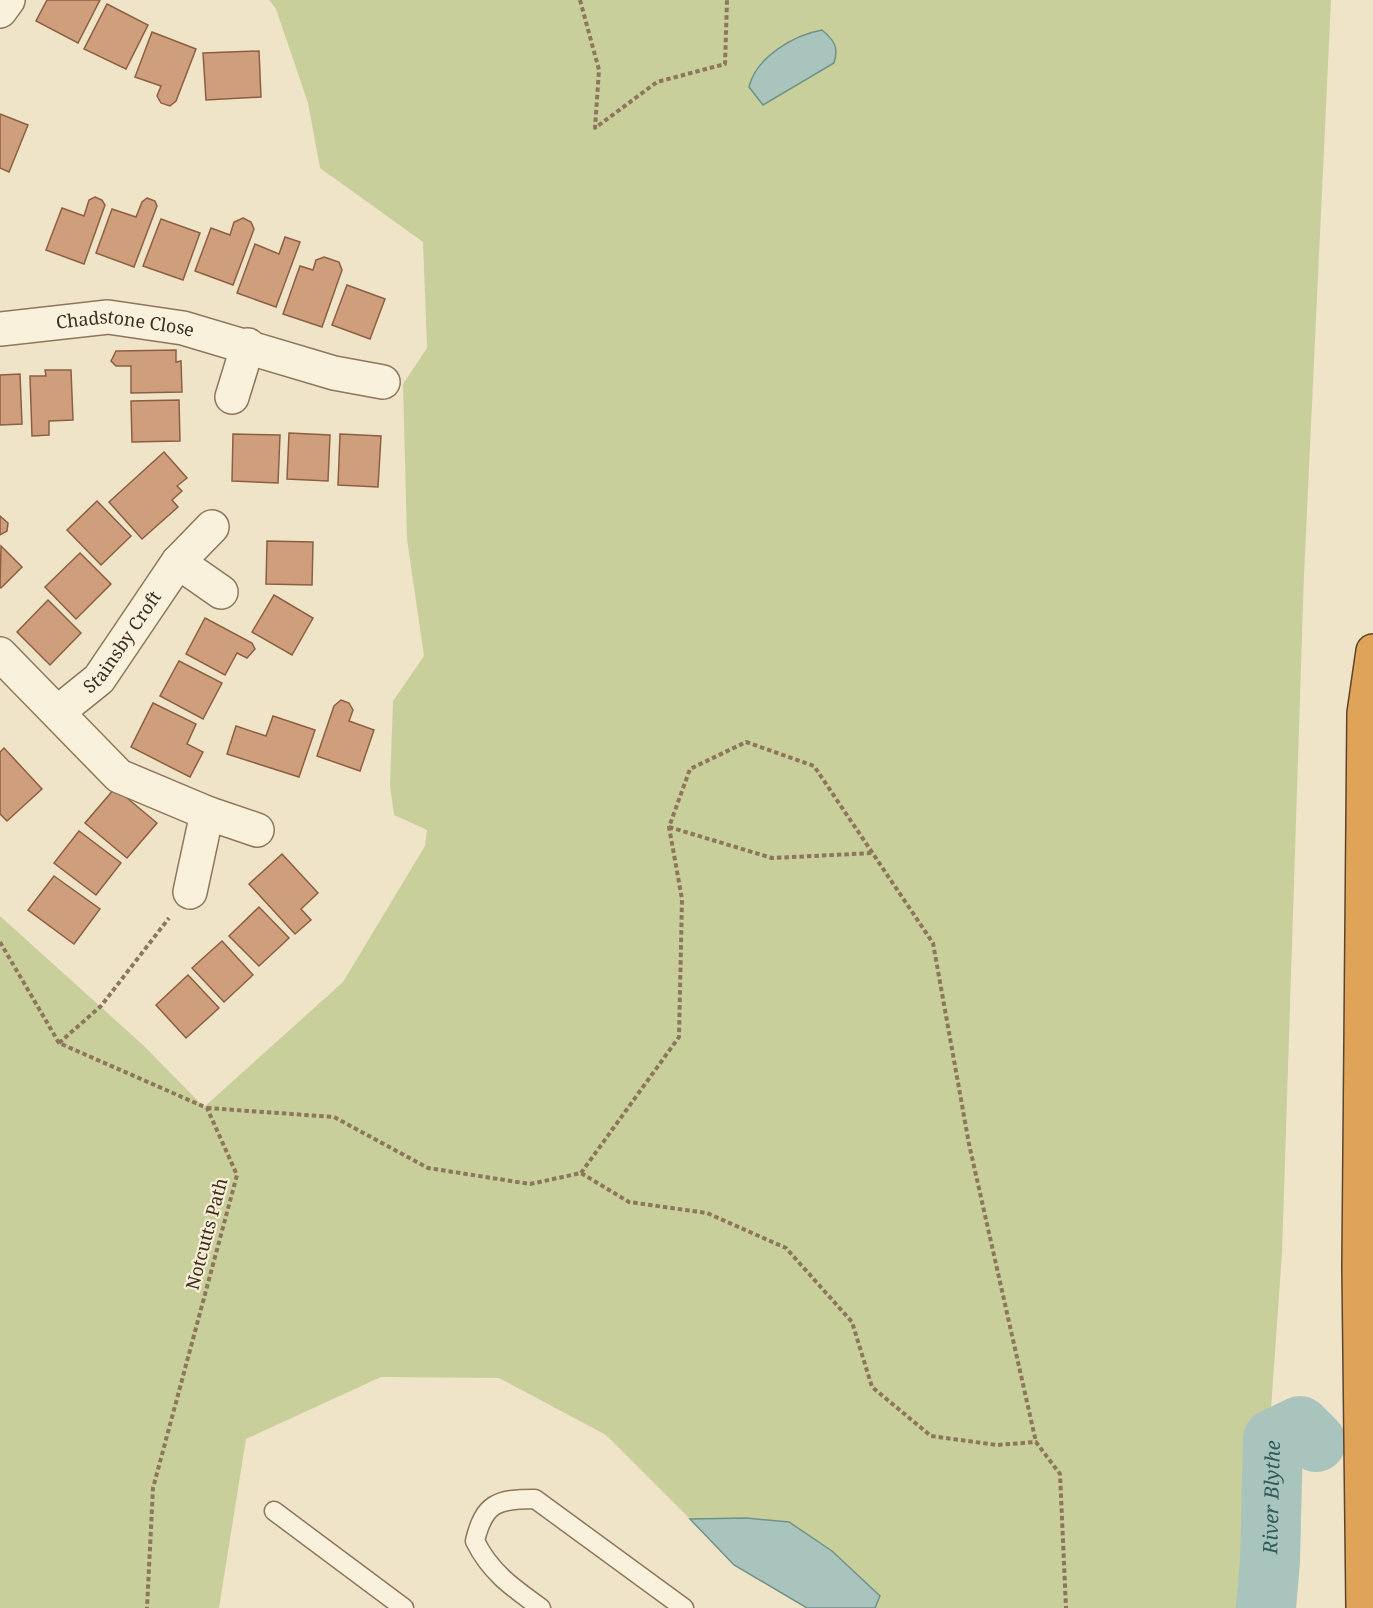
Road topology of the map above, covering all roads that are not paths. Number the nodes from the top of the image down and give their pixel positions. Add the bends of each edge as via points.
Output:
1 (8, 0) edge
2 (0, 11) edge
3 (0, 329) edge
4 (248, 345) junction
5 (383, 382) dead end
6 (232, 397) dead end
7 (212, 527) dead end
8 (178, 562) junction
9 (221, 592) dead end
10 (1373, 651) edge
11 (0, 654) edge
12 (58, 712) junction
13 (207, 813) junction
14 (257, 830) dead end
15 (190, 892) road end
16 (274, 1511) dead end
17 (404, 1608) edge
18 (541, 1608) edge
19 (684, 1608) edge
20 (1363, 1608) edge

1 - 2 street
3 - 4 street, Chadstone Close via 108,317 183,328
4 - 5 street, Chadstone Close via 334,373
4 - 6 street
7 - 8 street, Stainsby Croft
8 - 9 street
8 - 12 street, Stainsby Croft via 99,679
10 - 20 highway via 1364,712 1359,1266
11 - 12 street
12 - 13 street via 119,776
13 - 14 street
13 - 15 street
16 - 17 lane
18 - 19 lane via 499,1578 475,1541 480,1519 489,1508 509,1499 535,1499

